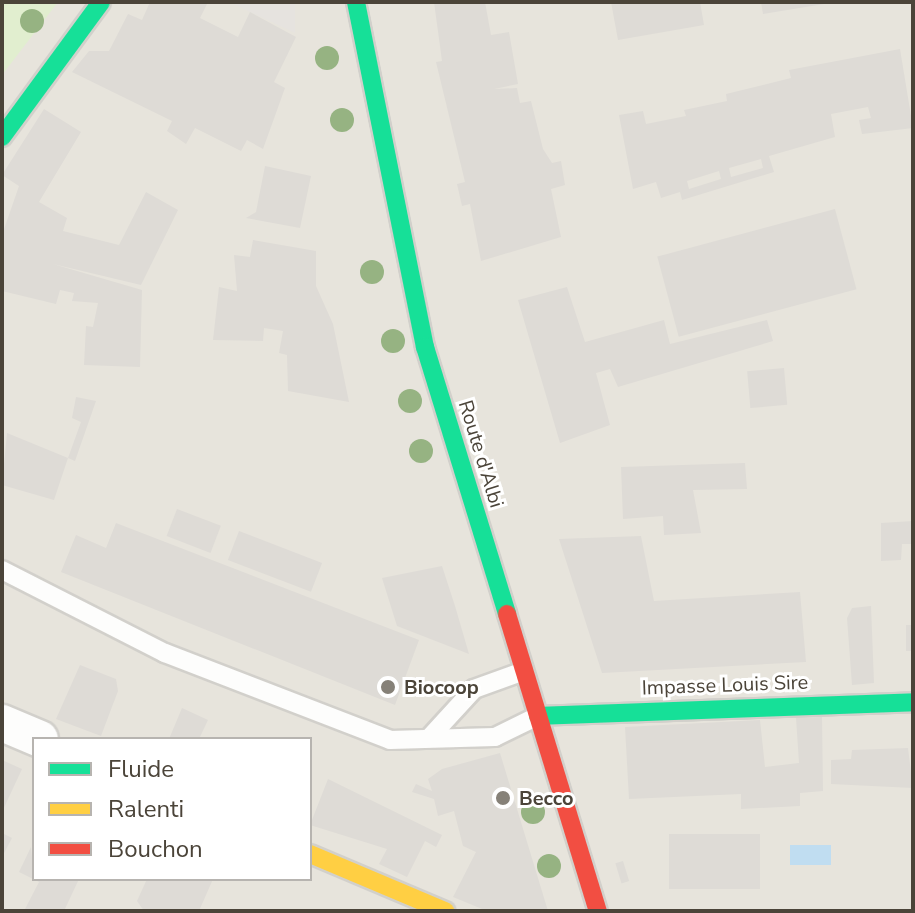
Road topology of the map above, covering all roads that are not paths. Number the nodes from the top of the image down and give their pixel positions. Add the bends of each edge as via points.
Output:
1 (101, 2) edge
2 (356, 2) edge
3 (2, 137) edge
4 (2, 570) edge
5 (524, 671) junction
6 (913, 702) edge
7 (538, 716) junction
8 (2, 723) edge
9 (35, 737) edge
10 (430, 737) junction
11 (312, 855) edge
12 (445, 911) edge
13 (598, 911) edge

1 - 3 main road
2 - 5 main road, Route d'Albi via 425,347
4 - 10 lane via 165,653 390,740
5 - 7 main road, Route d'Albi
5 - 10 lane via 474,689
6 - 7 main road, Impasse Louis Sire
7 - 10 lane via 495,737
7 - 13 main road, Route d'Albi
8 - 9 street
11 - 12 main road

